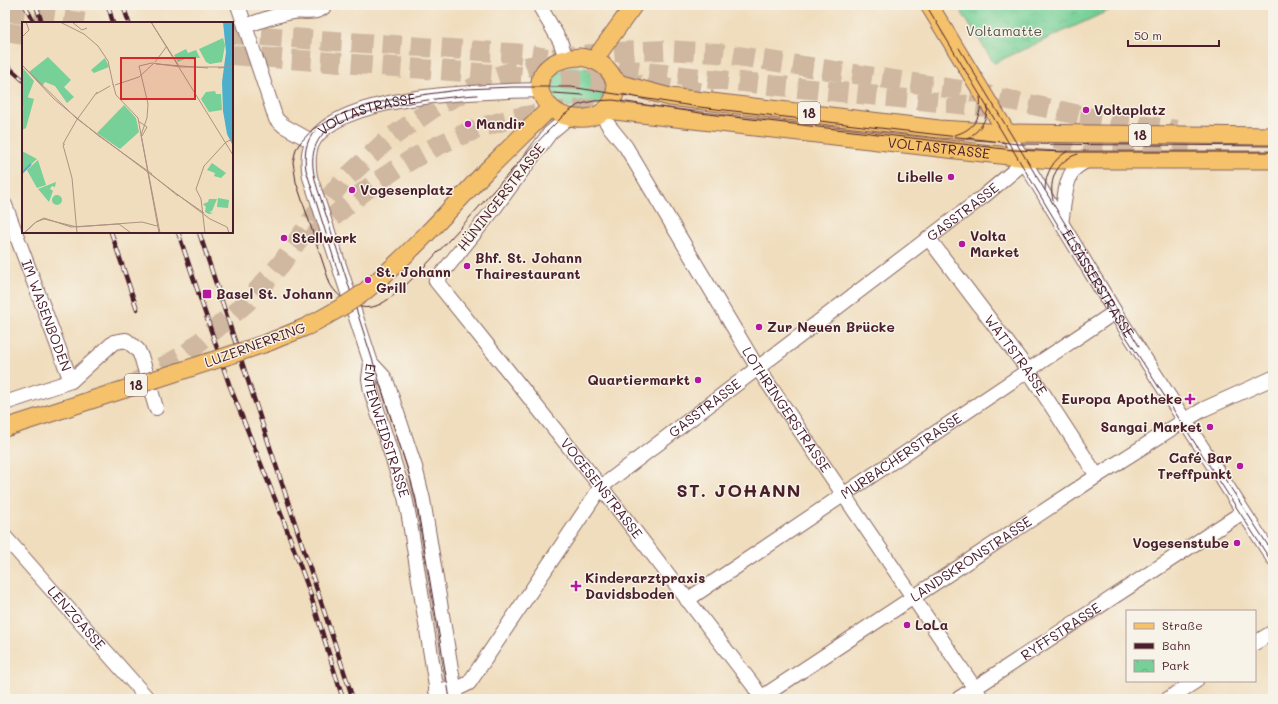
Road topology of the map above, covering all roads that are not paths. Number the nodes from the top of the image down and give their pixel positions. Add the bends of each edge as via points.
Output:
1 (238, 5) edge
2 (326, 5) edge
3 (539, 5) edge
4 (634, 5) edge
5 (929, 5) edge
6 (245, 26) junction
7 (566, 58) junction
8 (594, 60) junction
9 (613, 78) junction
10 (540, 90) junction
11 (550, 108) junction
12 (604, 111) junction
13 (569, 117) junction
14 (1007, 133) junction
15 (1273, 136) edge
16 (313, 142) junction
17 (1022, 158) junction
18 (1088, 160) junction
19 (1273, 160) edge
20 (5, 205) edge
21 (1061, 223) junction
22 (929, 239) junction
23 (436, 281) joint
24 (1114, 312) junction
25 (371, 364) junction
26 (757, 367) junction
27 (1028, 370) junction
28 (1273, 378) edge
29 (71, 381) junction
30 (5, 404) edge
31 (156, 408) dead end
32 (1184, 421) junction
33 (5, 428) edge
34 (1098, 476) junction
35 (601, 486) junction
36 (843, 493) junction
37 (1243, 512) junction
38 (5, 537) edge
39 (1273, 558) edge
40 (913, 598) junction
41 (687, 600) junction
42 (1273, 632) edge
43 (1256, 642) edge
44 (1194, 682) edge
45 (455, 694) edge
46 (978, 694) edge
47 (437, 695) edge
48 (761, 698) edge
49 (148, 699) edge
50 (958, 699) edge
51 (1168, 699) edge

1 - 6 street
2 - 6 street via 321,10 294,12
3 - 7 street
4 - 8 main road
5 - 14 main road, ELSÄSSERSTRASSE
6 - 16 street via 276,119
7 - 8 main road
7 - 10 main road via 546,69 540,82
8 - 9 main road, 18 via 605,66
9 - 12 main road via 615,93
9 - 14 main road, VOLTASTRASSE / 18 via 621,84 670,97 912,126
10 - 11 main road
10 - 16 street, VOLTASTRASSE via 471,92 369,107 335,120 325,127
11 - 13 main road, 18
11 - 33 main road, LUZERNERRING / 18, bridge via 484,173 412,250 346,304 308,326 267,343
12 - 13 main road, 18 via 583,118
12 - 17 main road, VOLTASTRASSE / 18
12 - 26 street, LOTHRINGERSTRASSE via 609,126 626,147
13 - 23 street, HÜNINGERSTRASSE via 550,133
14 - 15 main road, VOLTASTRASSE / 18
14 - 17 street, ELSÄSSERSTRASSE
16 - 25 street, VOLTASTRASSE via 308,155 310,177
17 - 18 main road, VOLTASTRASSE / 18
17 - 21 street, ELSÄSSERSTRASSE
17 - 22 street, GASSTRASSE via 1017,168
18 - 19 main road, VOLTASTRASSE / 18
18 - 21 street via 1070,176
20 - 29 street, IM WASENBODEN
21 - 24 street, ELSÄSSERSTRASSE
22 - 26 street, GASSTRASSE
22 - 27 street, WATTSTRASSE
23 - 35 street, VOGESENSTRASSE
24 - 27 street, MURBACHERSTRASSE
24 - 32 street, ELSÄSSERSTRASSE
25 - 45 street, ENTENWEIDSTRASSE via 387,383 415,467 423,500
25 - 47 street, ENTENWEIDSTRASSE via 371,391 409,517
26 - 35 street, GASSTRASSE
26 - 36 street, LOTHRINGERSTRASSE
27 - 34 street, WATTSTRASSE
27 - 36 street, MURBACHERSTRASSE
28 - 32 street, LANDSKRONSTRASSE via 1204,409
29 - 30 street, IM WASENBODEN
29 - 31 street, IM WASENBODEN via 114,342 126,340 138,350 142,359
32 - 34 street, LANDSKRONSTRASSE
32 - 37 street, ELSÄSSERSTRASSE
34 - 40 street, LANDSKRONSTRASSE
35 - 41 street, VOGESENSTRASSE
35 - 45 street, GASSTRASSE via 472,678
36 - 40 street, LOTHRINGERSTRASSE
36 - 41 street, MURBACHERSTRASSE
37 - 39 street, ELSÄSSERSTRASSE
37 - 46 street, RYFFSTRASSE
38 - 49 street, LENZGASSE
40 - 46 street, LOTHRINGERSTRASSE
40 - 48 street, LANDSKRONSTRASSE
41 - 48 street, VOGESENSTRASSE
42 - 43 street
44 - 51 street
45 - 47 street, GASSTRASSE
46 - 50 street, RYFFSTRASSE

